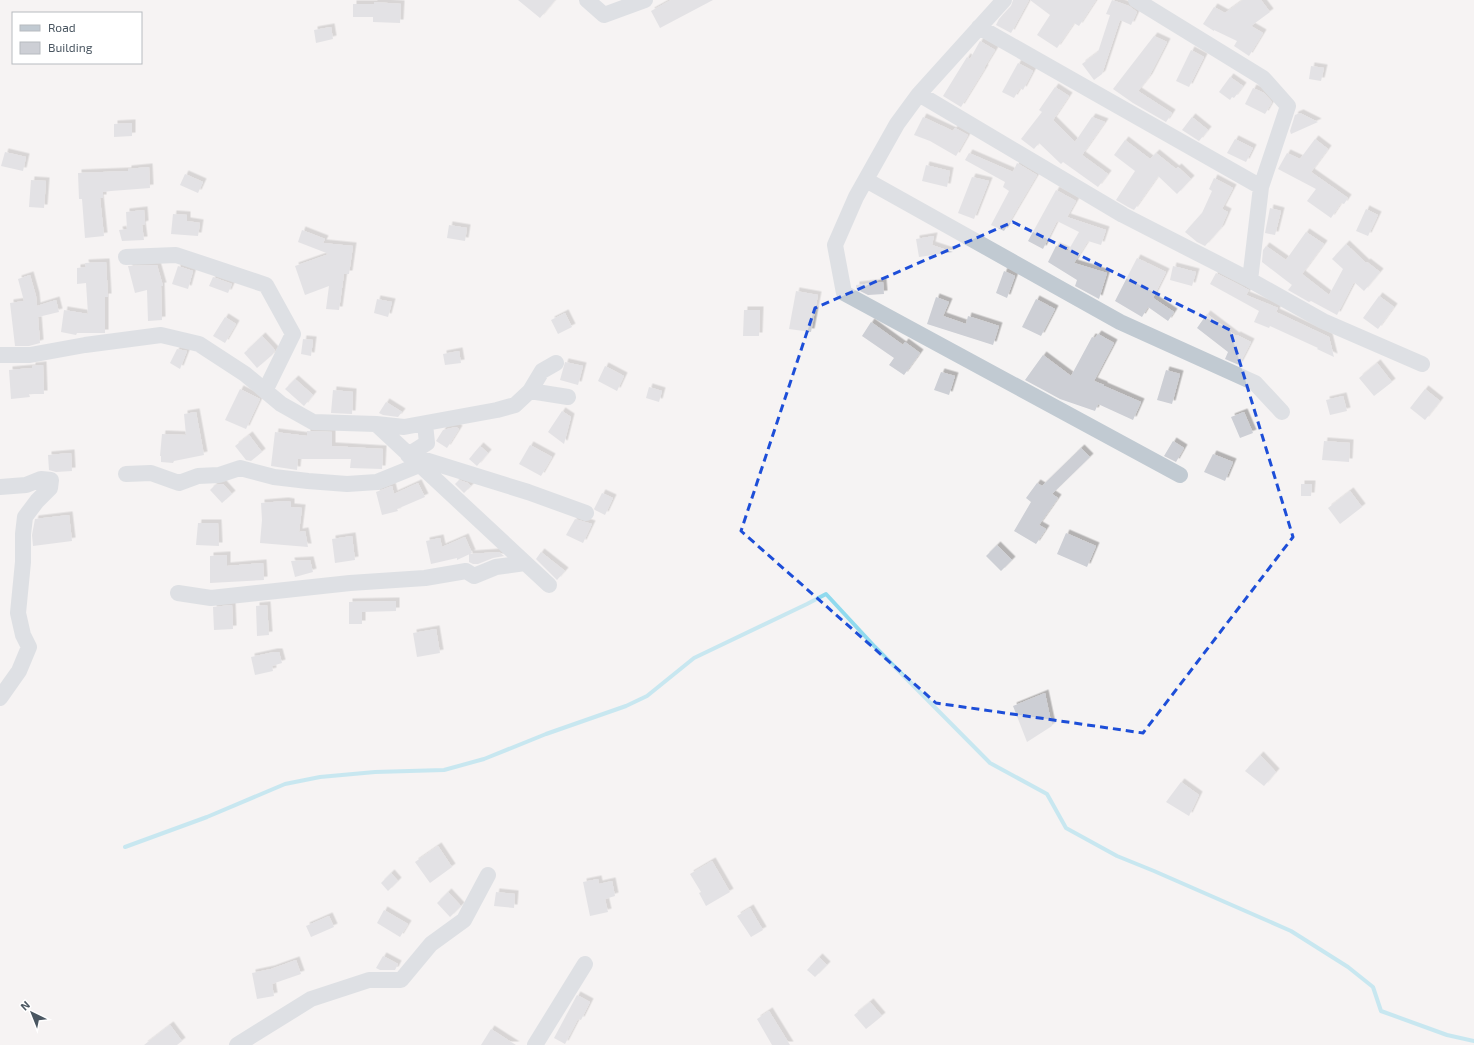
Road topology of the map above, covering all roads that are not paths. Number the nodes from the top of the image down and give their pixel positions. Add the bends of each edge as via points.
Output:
1 (587, 0) edge
2 (645, 0) edge
3 (1004, 0) edge
4 (1136, 0) edge
5 (979, 27) junction
6 (919, 94) junction
7 (866, 180) junction
8 (1260, 187) junction
9 (126, 257) dead end
10 (1250, 280) junction
11 (0, 355) edge
12 (556, 363) dead end
13 (1422, 364) dead end
14 (265, 391) junction
15 (530, 391) junction
16 (568, 397) dead end
17 (1282, 412) dead end
18 (376, 424) junction
19 (426, 424) junction
20 (414, 460) junction
21 (126, 474) dead end
22 (1180, 475) dead end
23 (0, 487) edge
24 (586, 513) dead end
25 (525, 563) junction
26 (549, 584) dead end
27 (178, 594) dead end
28 (0, 698) edge
29 (488, 875) dead end
30 (585, 964) dead end
31 (237, 1045) edge
32 (535, 1045) edge

1 - 2 street via 604,14
3 - 5 street
4 - 8 street via 1263,78 1288,106
5 - 6 street
5 - 8 street
6 - 7 street via 897,124
6 - 10 street via 1124,215
7 - 17 street via 1120,322 1255,383
7 - 22 street via 835,245 844,293
8 - 10 street
9 - 14 street via 176,254 266,285 293,334
10 - 13 street via 1323,321
11 - 14 street via 30,355 161,335 199,344
12 - 15 street via 542,371
14 - 18 street via 281,404 313,422
15 - 16 street
15 - 19 street via 516,405
18 - 19 street via 404,428
18 - 20 street
19 - 20 street via 427,443
20 - 21 street via 377,482 347,484 274,477 240,468 219,475 198,476 179,483 151,473
20 - 24 street via 528,492
20 - 25 street
23 - 28 street via 26,485 41,479 51,480 50,488 25,517 18,613 29,647 19,671
25 - 26 street
25 - 27 street via 496,567 474,576 466,572 210,598
29 - 31 street via 464,920 431,944 401,980 368,980 311,999
30 - 32 street

